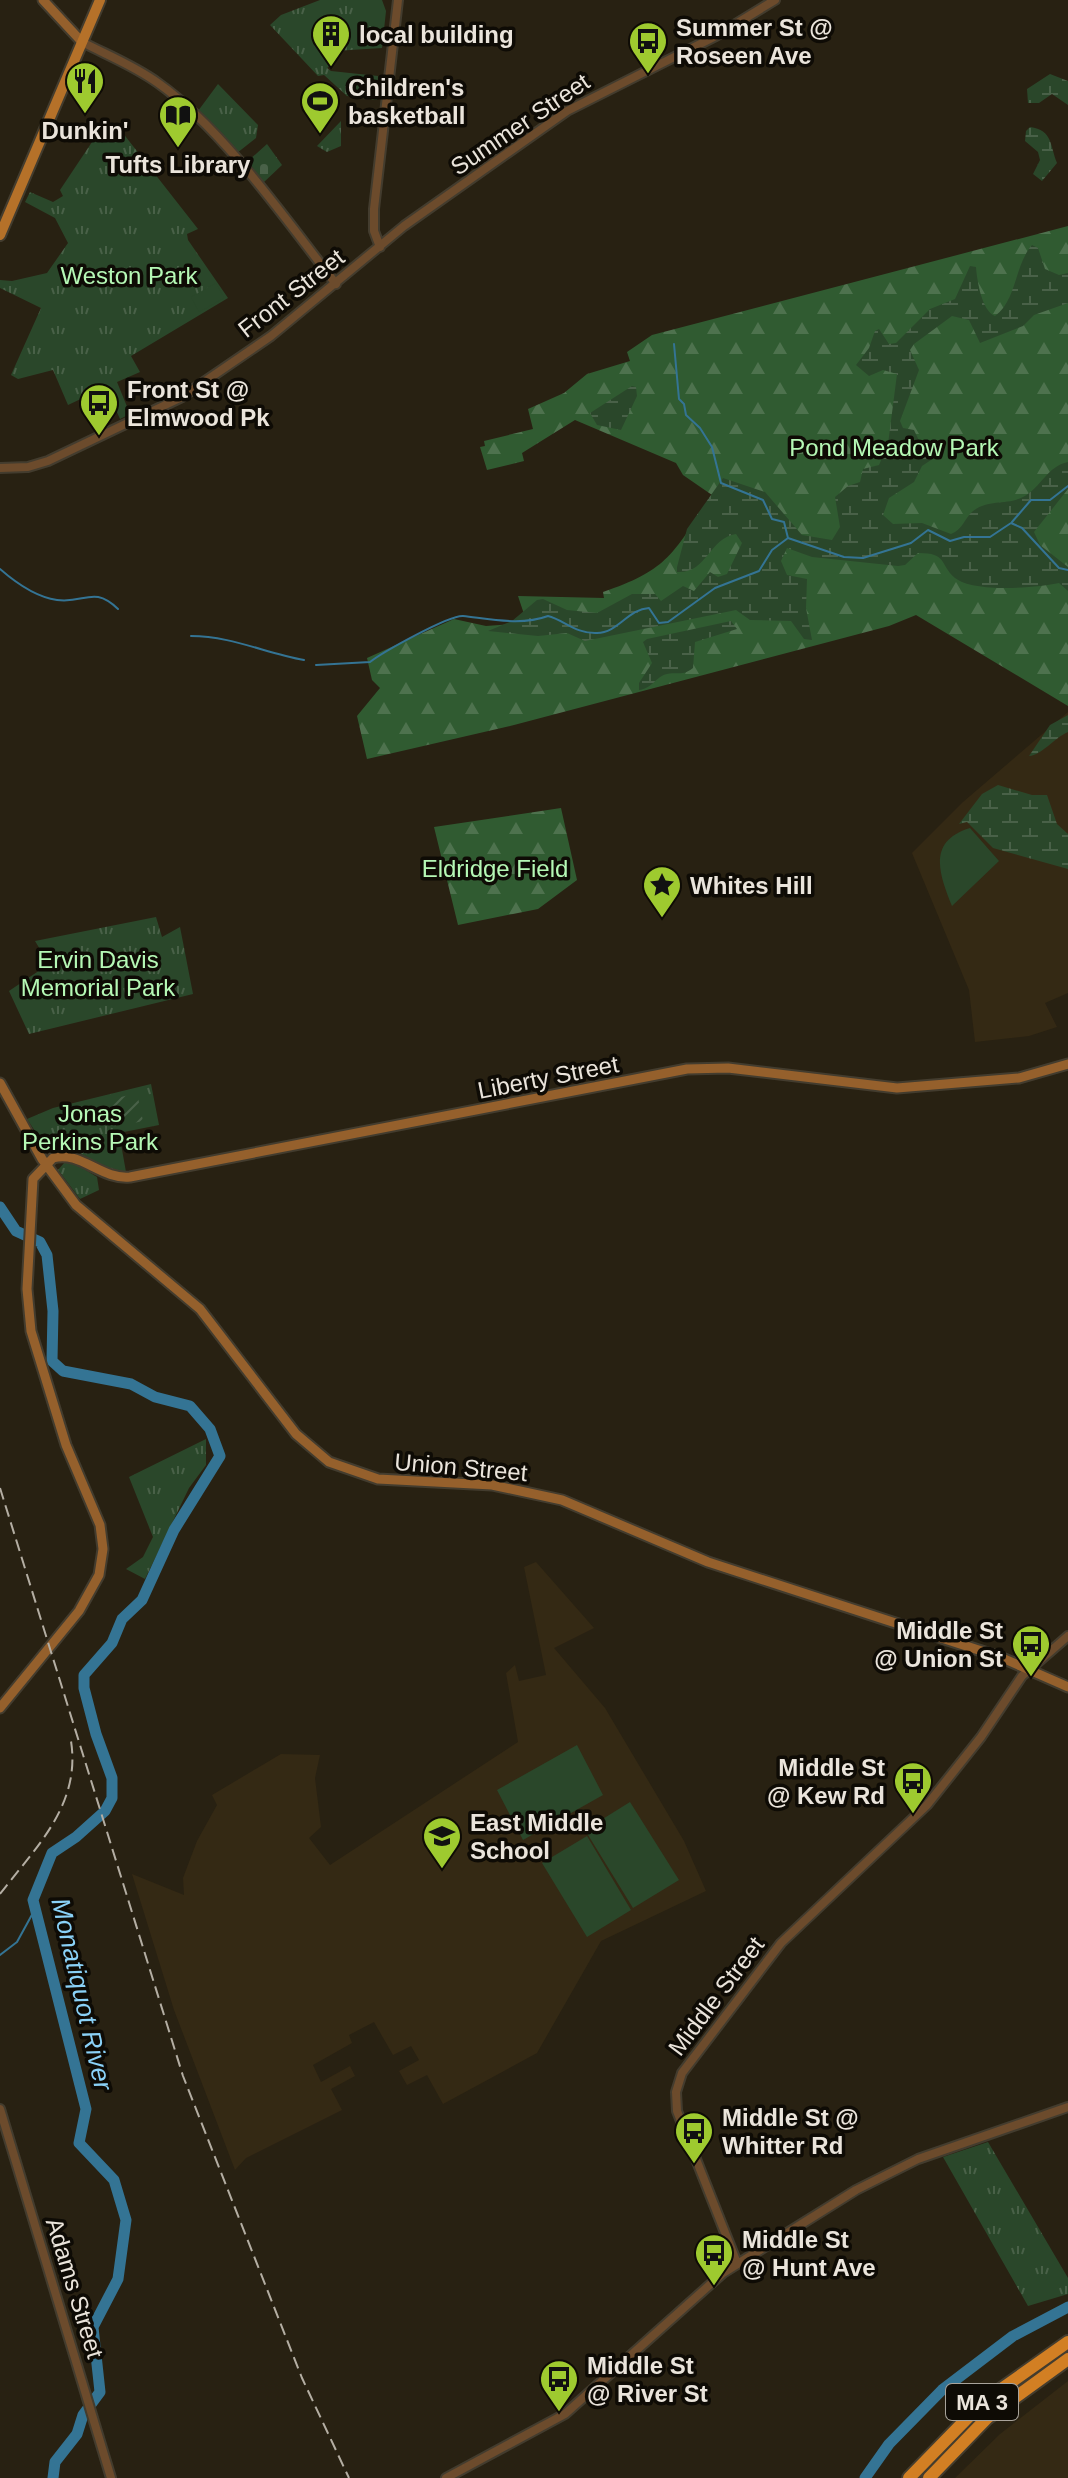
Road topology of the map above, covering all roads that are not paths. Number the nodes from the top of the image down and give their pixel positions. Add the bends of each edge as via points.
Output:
1 (43, 0) edge
2 (100, 0) edge
3 (398, 0) edge
4 (775, 0) edge
5 (82, 42) junction
6 (0, 235) edge
7 (380, 247) junction
8 (336, 284) junction
9 (0, 468) edge
10 (1068, 1064) edge
11 (0, 1083) edge
12 (45, 1164) junction
13 (1068, 1636) edge
14 (1029, 1669) junction
15 (1068, 1687) edge
16 (0, 1708) edge
17 (1068, 2107) edge
18 (0, 2109) edge
19 (737, 2263) junction
20 (1068, 2342) edge
21 (1068, 2359) edge
22 (111, 2478) edge
23 (446, 2478) edge
24 (909, 2478) edge
25 (929, 2478) edge

1 - 5 main road
2 - 5 main road
3 - 7 street, Front Street via 374,209
4 - 7 street, Summer Street via 567,111
5 - 6 main road
5 - 8 street via 146,75 188,109
7 - 8 street, Front Street
8 - 9 street, Front Street via 182,397 48,461
10 - 12 main road, Liberty Street via 1027,1077 897,1088 699,1067 135,1176 110,1177 69,1156
11 - 12 main road, Union Street
12 - 14 main road, Union Street via 89,1219 200,1309 296,1434 335,1465 378,1479 492,1485 553,1497 726,1569
12 - 16 main road via 33,1179 27,1294 34,1344 66,1445 100,1525 103,1554 97,1579 79,1611
13 - 14 street, Middle Street
14 - 15 main road, Union Street
14 - 19 street, Middle Street via 933,1798 781,1943 682,2073 677,2111
17 - 19 street via 903,2165
18 - 22 street, Adams Street
19 - 23 street via 565,2414
20 - 24 highway, MA 3 via 983,2402
21 - 25 highway, MA 3 via 987,2418

